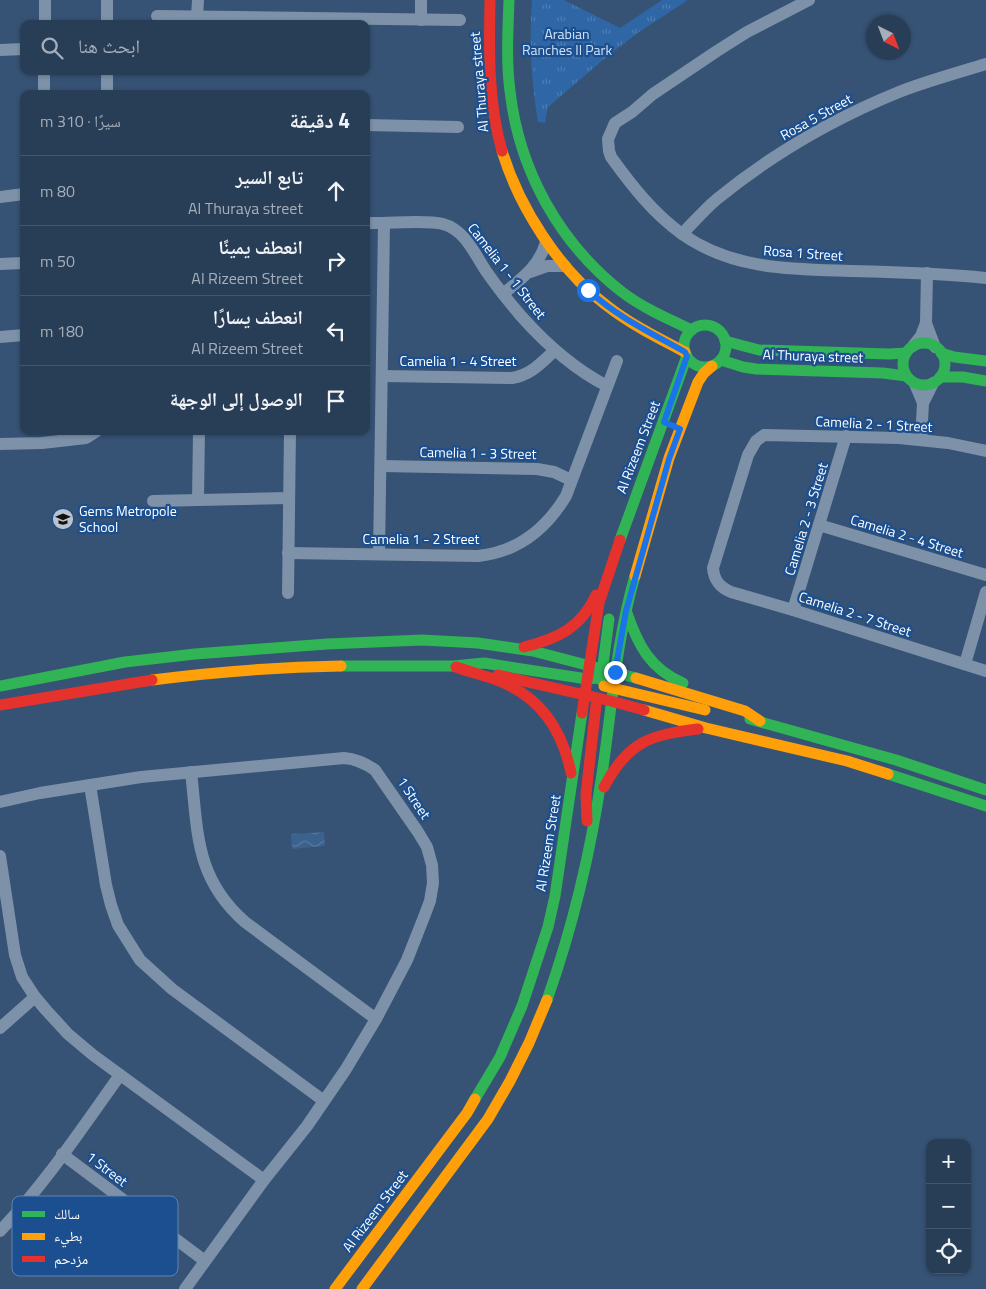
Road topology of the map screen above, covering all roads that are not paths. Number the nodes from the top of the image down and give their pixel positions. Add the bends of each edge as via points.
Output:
1 (45, 0) edge
2 (108, 0) edge
3 (198, 0) edge
4 (421, 0) edge
5 (490, 0) edge
6 (509, 0) edge
7 (809, 0) edge
8 (157, 16) dead end
9 (197, 17) junction
10 (45, 20) edge
11 (107, 20) edge
12 (421, 20) junction
13 (460, 20) dead end
14 (20, 49) edge
15 (0, 50) edge
16 (986, 64) edge
17 (44, 75) edge
18 (107, 75) edge
19 (44, 90) edge
20 (107, 90) edge
21 (370, 125) edge
22 (458, 127) dead end
23 (20, 194) edge
24 (0, 197) edge
25 (370, 223) edge
26 (384, 224) junction
27 (682, 234) junction
28 (546, 242) junction
29 (20, 263) edge
30 (0, 264) edge
31 (565, 266) junction
32 (530, 272) junction
33 (927, 273) junction
34 (986, 278) edge
35 (503, 294) junction
36 (926, 323) junction
37 (692, 330) junction
38 (20, 335) edge
39 (0, 337) edge
40 (725, 341) junction
41 (555, 350) junction
42 (910, 350) junction
43 (938, 350) junction
44 (686, 354) junction
45 (617, 361) dead end
46 (986, 361) edge
47 (717, 363) junction
48 (382, 376) junction
49 (911, 380) junction
50 (937, 380) junction
51 (986, 381) edge
52 (607, 386) junction
53 (923, 403) junction
54 (664, 422) junction
55 (680, 429) junction
56 (91, 435) edge
57 (199, 435) edge
58 (290, 435) edge
59 (846, 436) junction
60 (42, 437) edge
61 (921, 440) junction
62 (0, 444) edge
63 (986, 450) edge
64 (652, 452) junction
65 (669, 459) junction
66 (382, 466) junction
67 (571, 480) junction
68 (289, 498) junction
69 (198, 500) junction
70 (153, 501) dead end
71 (819, 526) junction
72 (288, 553) junction
73 (379, 554) junction
74 (610, 567) junction
75 (986, 575) edge
76 (717, 583) joint
77 (986, 592) edge
78 (288, 593) dead end
79 (793, 610) junction
80 (626, 611) junction
81 (518, 649) junction
82 (965, 664) junction
83 (589, 665) junction
84 (453, 666) junction
85 (986, 671) edge
86 (615, 672) junction
87 (597, 684) junction
88 (0, 686) edge
89 (611, 701) junction
90 (0, 705) edge
91 (760, 721) junction
92 (706, 728) junction
93 (191, 772) junction
94 (573, 783) junction
95 (90, 785) junction
96 (986, 790) edge
97 (598, 799) junction
98 (0, 802) edge
99 (986, 806) edge
100 (591, 836) junction
101 (0, 856) edge
102 (35, 998) junction
103 (376, 1019) junction
104 (0, 1028) edge
105 (120, 1075) junction
106 (324, 1101) junction
107 (62, 1154) junction
108 (264, 1180) junction
109 (27, 1196) edge
110 (119, 1196) edge
111 (12, 1215) edge
112 (1, 1228) edge
113 (178, 1240) edge
114 (206, 1261) junction
115 (185, 1289) edge
116 (335, 1289) edge
117 (362, 1289) edge

1 - 10 street
2 - 11 street
3 - 9 street
4 - 12 street
5 - 28 street, Al Thuraya street via 490,67 499,141 532,220
6 - 37 street via 510,92 521,146 541,196 574,246 598,274 637,304
7 - 27 street, Rosa 1 Street via 717,50 653,94 632,112 620,128 616,141 623,172 646,202
8 - 9 street
9 - 12 street
12 - 13 street
14 - 15 street
16 - 27 street, Rosa 5 Street via 900,92 805,138 716,200
17 - 19 street
18 - 20 street
21 - 22 street
23 - 24 street
25 - 26 street, Camelia 1 - 1 Street
26 - 35 street, Camelia 1 - 1 Street via 443,224 456,230
26 - 48 street
27 - 33 street, Rosa 1 Street via 709,250 762,266
28 - 31 street, Al Thuraya street
28 - 32 street
29 - 30 street
31 - 32 street via 547,266
31 - 44 street, Al Thuraya street via 602,303
32 - 35 street
33 - 34 street, Rosa 1 Street
33 - 36 street
35 - 41 street, Camelia 1 - 1 Street
36 - 42 street
36 - 43 street
37 - 40 street via 712,326
37 - 44 street via 685,342
38 - 39 street
40 - 42 street, Al Thuraya street via 759,350 889,354
40 - 47 street via 725,351
41 - 48 street, Camelia 1 - 4 Street via 533,370 512,378
41 - 52 street, Camelia 1 - 1 Street
42 - 43 street via 927,344
42 - 49 street via 903,362
43 - 46 street via 954,357
43 - 50 street via 944,365
44 - 47 street via 698,366
44 - 54 street, Al Rizeem Street
45 - 52 street, Camelia 1 - 2 Street
47 - 49 street, Al Thuraya street via 756,369 883,373
47 - 55 street via 700,376
48 - 66 street
49 - 50 street via 924,385
49 - 53 street
50 - 51 street via 963,378
50 - 53 street
52 - 67 street, Camelia 1 - 2 Street
53 - 61 street
54 - 55 street
54 - 64 street, Al Rizeem Street
55 - 65 street
56 - 60 street via 86,438
57 - 69 street
58 - 68 street
59 - 61 street, Camelia 2 - 1 Street
59 - 71 street, Camelia 2 - 3 Street
59 - 76 street, Camelia 2 - 1 Street via 770,434 759,437 748,455 715,560 713,568
60 - 62 street
61 - 63 street, Camelia 2 - 1 Street
64 - 65 street
64 - 74 street, Al Rizeem Street
65 - 80 street
66 - 67 street, Camelia 1 - 3 Street via 538,469
66 - 73 street
67 - 73 street, Camelia 1 - 2 Street via 556,512 536,532 512,547 478,556
68 - 69 street
68 - 72 street
69 - 70 street
71 - 75 street, Camelia 2 - 4 Street
71 - 79 street, Camelia 2 - 3 Street
72 - 73 street, Camelia 1 - 2 Street
72 - 78 street
74 - 81 street via 580,622 560,635
74 - 83 street, Al Rizeem Street
74 - 87 street via 614,582 612,602
76 - 79 street, Camelia 2 - 7 Street via 731,592
77 - 82 street
79 - 82 street, Camelia 2 - 7 Street
80 - 86 street
80 - 91 street via 637,641 662,673 738,701
81 - 83 street
81 - 88 street via 459,641 394,640 195,654 125,662
82 - 85 street, Camelia 2 - 7 Street
83 - 87 street
84 - 87 street
84 - 87 street via 484,663
84 - 90 street via 340,666 235,671 136,682
84 - 94 street via 510,685 542,708 562,741
86 - 87 street
86 - 91 street via 745,711
87 - 89 street
87 - 91 street
87 - 94 street, Al Rizeem Street
87 - 100 street via 586,802
89 - 92 street
89 - 97 street
91 - 96 street
92 - 97 street via 663,734 638,744 614,767
92 - 99 street via 846,761
93 - 95 street, 1 Street
93 - 103 street via 201,854 210,879 226,904 245,922
93 - 103 street, 1 Street via 344,758 366,763 382,778 427,847 433,883 430,900 407,960
94 - 116 street, Al Rizeem Street via 548,927 532,981 507,1041 463,1119
95 - 98 street, 1 Street
95 - 106 street via 111,905 118,924 140,960 172,989
97 - 100 street
100 - 117 street via 561,963 516,1072 472,1141
101 - 102 street via 15,954 22,977
102 - 104 street
102 - 105 street via 68,1034
103 - 106 street, 1 Street
105 - 107 street
105 - 108 street
106 - 108 street, 1 Street
107 - 109 street
107 - 110 street, 1 Street
108 - 114 street, 1 Street
111 - 112 street
113 - 114 street, 1 Street
114 - 115 street, 1 Street

